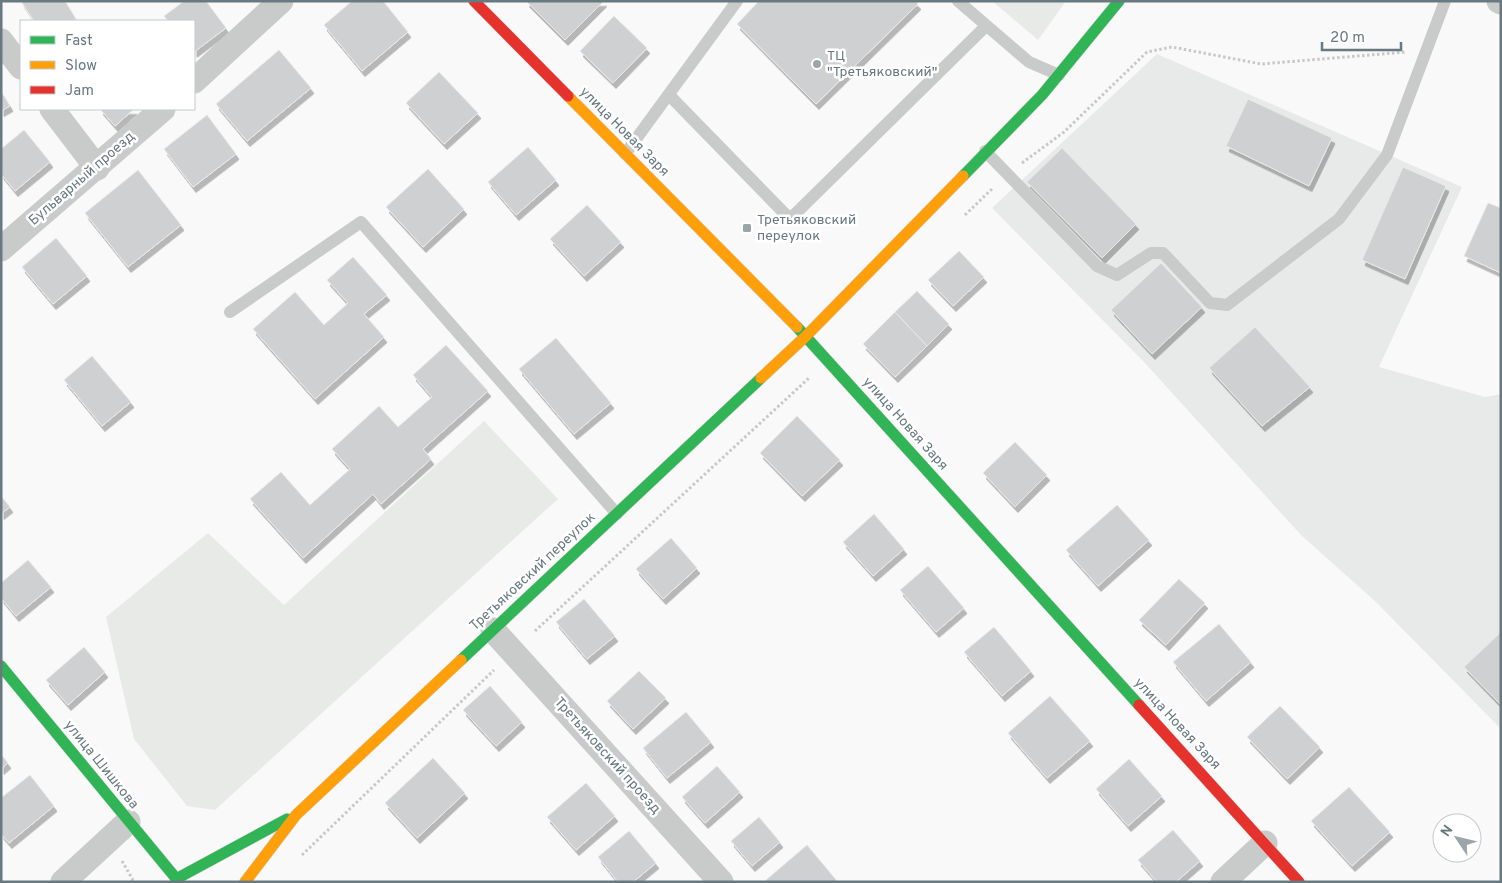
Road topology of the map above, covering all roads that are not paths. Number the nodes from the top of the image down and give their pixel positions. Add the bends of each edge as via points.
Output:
1 (281, 1) edge
2 (474, 1) edge
3 (737, 1) edge
4 (958, 1) edge
5 (1120, 1) edge
6 (1445, 1) edge
7 (986, 26) junction
8 (1, 41) edge
9 (20, 66) edge
10 (1059, 75) junction
11 (195, 79) edge
12 (670, 96) junction
13 (53, 110) edge
14 (161, 110) edge
15 (986, 151) junction
16 (625, 154) junction
17 (97, 168) junction
18 (1, 249) edge
19 (230, 312) dead end
20 (806, 336) junction
21 (617, 514) junction
22 (493, 630) junction
23 (1, 666) edge
24 (296, 815) junction
25 (128, 822) junction
26 (1265, 843) junction
27 (178, 880) edge
28 (63, 882) edge
29 (245, 882) edge
30 (721, 882) edge
31 (1223, 882) edge
32 (1299, 882) edge

1 - 11 street
2 - 16 main road, улица Новая Заря
3 - 12 lane
4 - 7 lane
5 - 10 main road, Третьяковский переулок
6 - 15 lane via 1387,154 1339,219 1227,305 1210,302 1163,253 1150,253 1117,275 1097,266
7 - 10 lane via 1029,62
7 - 12 lane via 790,219
8 - 9 street
10 - 15 main road, Третьяковский переулок
12 - 16 lane
13 - 17 street
14 - 17 street, Бульварный проезд
15 - 20 main road, Третьяковский переулок
16 - 20 main road, улица Новая Заря
17 - 18 street, Бульварный проезд
19 - 21 lane via 361,222
20 - 21 main road, Третьяковский переулок
20 - 26 main road, улица Новая Заря
21 - 22 main road, Третьяковский переулок
22 - 24 main road, Третьяковский переулок
22 - 30 street, Третьяковский проезд
23 - 25 main road, улица Шишкова
24 - 27 main road, Третьяковский переулок
24 - 29 main road, Третьяковский переулок
25 - 27 main road, улица Шишкова
25 - 28 street
26 - 31 street
26 - 32 main road, улица Новая Заря

